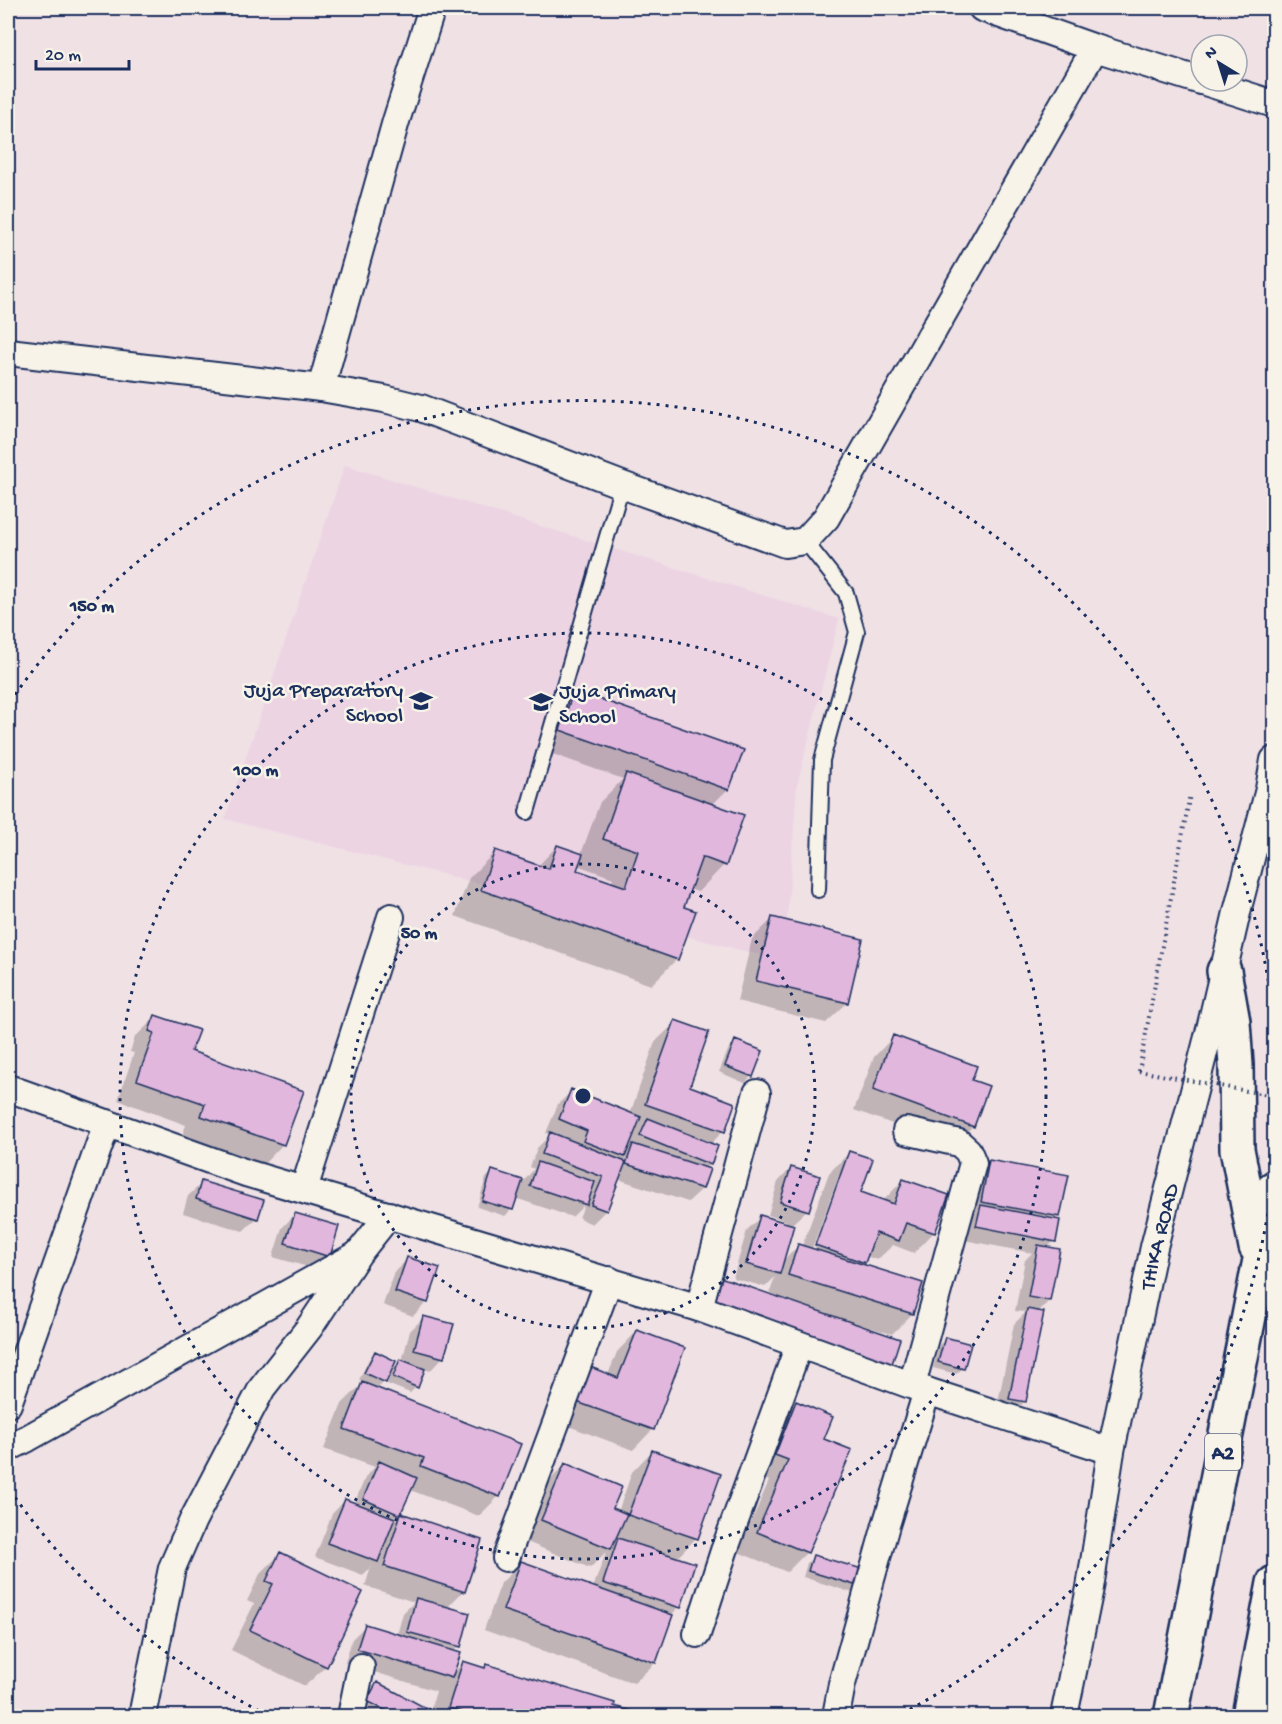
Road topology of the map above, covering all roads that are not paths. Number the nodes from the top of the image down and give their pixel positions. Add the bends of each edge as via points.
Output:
1 (432, 8) edge
2 (982, 8) edge
3 (1095, 48) junction
4 (1189, 77) edge
5 (1240, 93) edge
6 (1275, 104) edge
7 (8, 352) edge
8 (321, 388) junction
9 (622, 485) junction
10 (805, 541) junction
11 (1275, 760) edge
12 (527, 812) dead end
13 (818, 890) dead end
14 (391, 917) dead end
15 (1224, 971) junction
16 (8, 1088) edge
17 (758, 1094) dead end
18 (107, 1123) junction
19 (906, 1131) dead end
20 (1275, 1188) edge
21 (304, 1189) junction
22 (389, 1215) junction
23 (358, 1254) junction
24 (1260, 1264) junction
25 (609, 1280) junction
26 (699, 1308) junction
27 (799, 1345) junction
28 (920, 1388) junction
29 (8, 1404) edge
30 (8, 1448) edge
31 (1111, 1451) junction
32 (506, 1558) dead end
33 (1275, 1583) edge
34 (697, 1634) dead end
35 (361, 1667) dead end
36 (142, 1716) edge
37 (351, 1716) edge
38 (836, 1716) edge
39 (1064, 1716) edge
40 (1171, 1716) edge
41 (1249, 1716) edge

1 - 8 street
2 - 3 street
3 - 4 street
3 - 10 street via 826,518
5 - 6 street
7 - 8 street
8 - 9 street via 421,408
9 - 10 street via 785,544
9 - 12 lane
10 - 13 lane via 846,593 857,632 822,760
11 - 15 street, THIKA ROAD
14 - 21 street
15 - 24 highway via 1233,1022 1237,1149
15 - 31 street, THIKA ROAD via 1154,1247
16 - 18 street
17 - 26 street
18 - 21 street via 246,1173
18 - 29 street
19 - 28 street via 959,1143 973,1163
20 - 24 highway, A2
21 - 22 street
22 - 23 street
22 - 25 street
23 - 30 street
23 - 36 street via 309,1328 262,1388 193,1520 172,1568
24 - 40 highway, A2
25 - 26 street
25 - 32 street
26 - 27 street
27 - 28 street
27 - 34 street
28 - 31 street
28 - 38 street
31 - 39 street, THIKA ROAD via 1090,1588
33 - 41 highway
35 - 37 street

